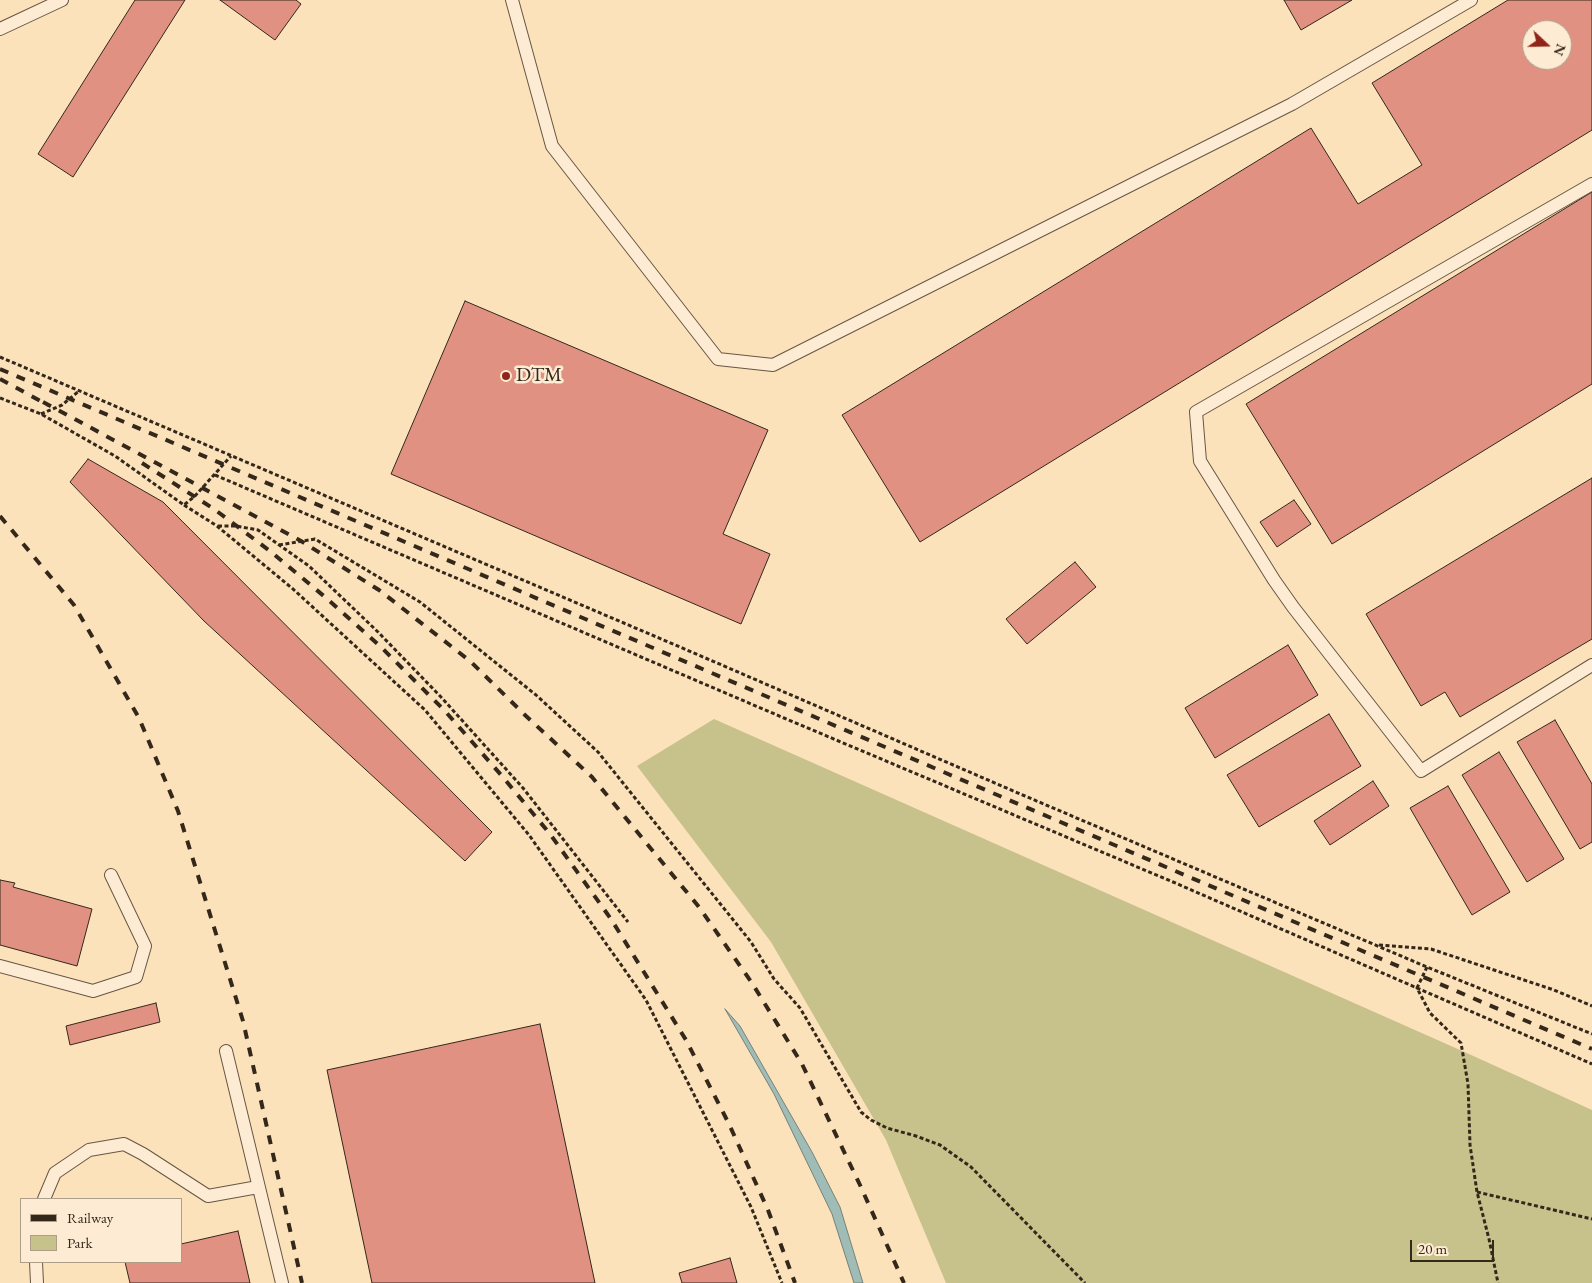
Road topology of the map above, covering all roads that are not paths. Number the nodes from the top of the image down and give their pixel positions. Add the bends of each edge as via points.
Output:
1 (62, 0) edge
2 (512, 0) edge
3 (1471, 0) edge
4 (0, 29) edge
5 (1592, 184) edge
6 (1592, 664) edge
7 (111, 875) dead end
8 (0, 966) edge
9 (226, 1051) dead end
10 (258, 1186) junction
11 (44, 1198) edge
12 (36, 1263) edge
13 (37, 1283) edge
14 (282, 1283) edge

1 - 4 lane
2 - 3 lane via 552,146 718,359 774,365 1292,104
5 - 6 lane via 1196,412 1200,461 1274,580 1421,771
7 - 8 lane via 145,946 136,977 93,991
9 - 10 lane
10 - 11 lane via 208,1196 124,1144 89,1150 55,1173
10 - 14 lane
12 - 13 lane

